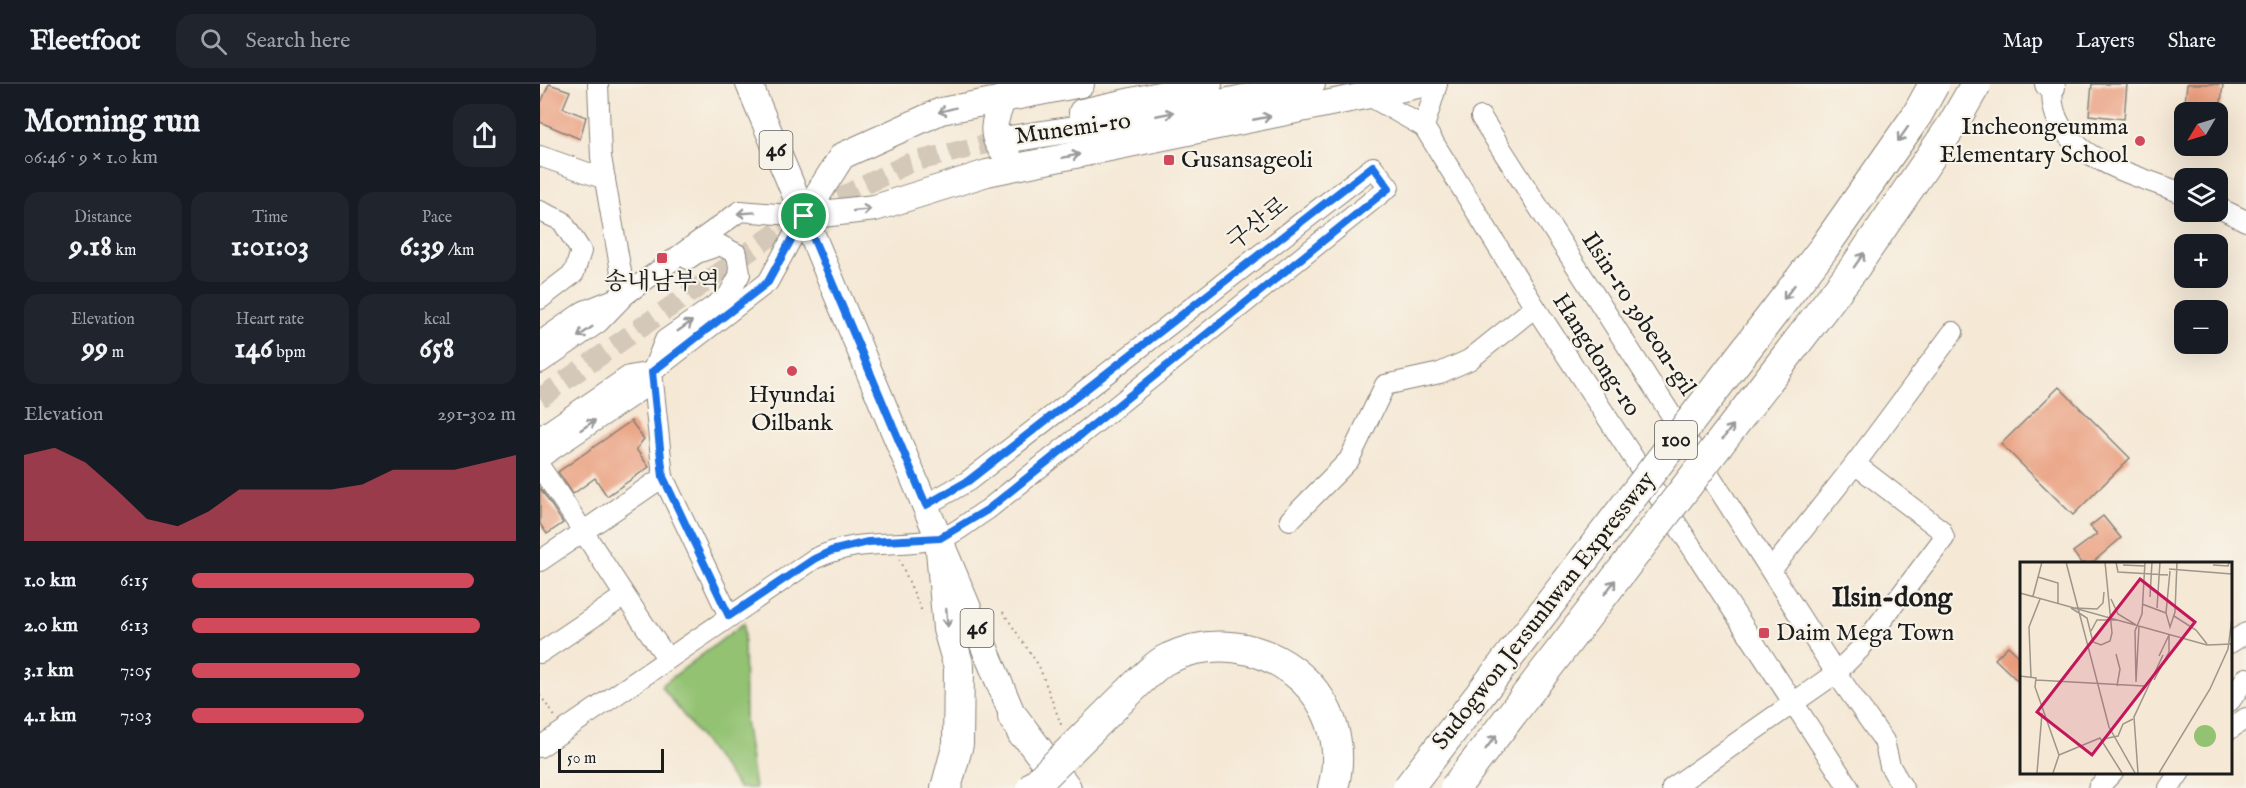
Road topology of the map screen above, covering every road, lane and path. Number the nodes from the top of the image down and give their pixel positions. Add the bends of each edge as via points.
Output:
1 (598, 84) edge
2 (749, 84) edge
3 (1081, 84) edge
4 (1209, 84) edge
5 (1312, 84) edge
6 (1423, 84) edge
7 (1437, 84) edge
8 (1934, 84) edge
9 (1976, 84) edge
10 (2051, 85) edge
11 (1371, 96) junction
12 (1004, 97) junction
13 (1481, 117) dead end
14 (1424, 127) junction
15 (540, 156) edge
16 (1033, 163) junction
17 (605, 179) junction
18 (2174, 190) edge
19 (540, 211) edge
20 (2228, 212) edge
21 (804, 216) junction
22 (2246, 221) edge
23 (624, 295) junction
24 (540, 299) edge
25 (1535, 307) junction
26 (1953, 332) dead end
27 (540, 342) edge
28 (540, 363) edge
29 (652, 372) junction
30 (540, 437) edge
31 (540, 458) edge
32 (1855, 464) junction
33 (540, 467) edge
34 (663, 477) junction
35 (926, 505) junction
36 (1290, 520) dead end
37 (584, 531) junction
38 (940, 538) junction
39 (892, 541) junction
40 (540, 561) edge
41 (1772, 569) junction
42 (623, 597) junction
43 (1004, 612) dead end
44 (729, 616) junction
45 (927, 624) dead end
46 (2246, 633) edge
47 (2231, 642) edge
48 (540, 653) edge
49 (668, 658) junction
50 (1836, 673) junction
51 (2246, 678) edge
52 (1147, 683) junction
53 (540, 695) edge
54 (2231, 698) edge
55 (1794, 704) junction
56 (1014, 717) junction
57 (2246, 717) edge
58 (2231, 728) edge
59 (564, 730) junction
60 (1064, 732) dead end
61 (540, 747) edge
62 (2111, 773) edge
63 (2179, 773) edge
64 (946, 788) edge
65 (1032, 788) edge
66 (1043, 788) edge
67 (1051, 788) edge
68 (1066, 788) edge
69 (1318, 788) edge
70 (1333, 788) edge
71 (1408, 788) edge
72 (1455, 788) edge
73 (1672, 788) edge
74 (1849, 788) edge
75 (1903, 788) edge
76 (2098, 788) edge
77 (2169, 788) edge

1 - 17 street
2 - 21 main road, 46
3 - 12 main road
4 -> 5 main road, Munemi-ro via 1035,123 1003,140 1141,119
6 - 11 main road
7 - 14 street
8 -> 71 highway, Sudogwon Je1sunhwan Expressway / 100, bridge via 1917,115 1822,249
72 -> 9 highway, Sudogwon Je1sunhwan Expressway / 100, bridge via 1855,267
10 - 18 street via 2059,123 2068,139 2083,152
11 - 14 street, Hangdong-ro
16 -> 11 main road
12 - 16 main road via 992,123 998,146 1009,155
12 -> 21 main road via 941,111 842,156
13 - 41 street, Ilsin-ro 39beon-gil
14 - 25 street, Hangdong-ro
15 - 17 street
21 -> 16 main road via 875,208
17 - 23 street
19 - 24 street via 562,221 580,251 574,273
20 - 22 street
21 -> 23 street via 740,211
21 - 29 street via 768,282
21 - 35 main road, 46
23 - 27 street via 584,311
23 -> 28 street via 597,323
29 -> 23 street via 665,340 728,296 741,274 737,254 720,245 697,253 643,293
25 - 36 street via 1470,360 1440,373 1385,385 1349,460
25 - 55 street, Hangdong-ro
26 - 32 street
29 - 30 street via 629,376
31 -> 29 street via 638,392
29 - 34 street
32 - 41 street
32 - 50 street via 1941,530 1944,538 1860,649
33 - 37 street
34 - 37 street
34 - 44 street
35 - 38 main road, 46
35 - 38 street, 구산로 via 968,481 1373,166 1389,188 987,510
37 - 40 street
37 - 42 street
38 - 39 street
38 - 56 main road, 46
38 -> 64 highway via 948,629 959,667 958,744
39 - 44 street via 831,551
39 - 45 path
41 - 50 street, Ilsin-ro 39beon-gil
42 - 48 street
42 - 49 street
43 - 60 path via 1039,666
44 - 49 street
46 - 47 street
49 - 59 street
50 - 55 street
50 - 75 street, Ilsin-ro 39beon-gil via 1884,741 1890,766
51 - 54 street
52 - 65 highway, bridge
52 - 67 highway
52 - 69 highway via 1198,661 1228,658 1257,664 1280,676 1302,699 1318,726 1322,752
52 - 70 highway via 1167,659 1196,649 1229,646 1260,652 1289,667 1314,690 1331,722 1336,749
53 - 59 path
55 - 73 street
55 - 74 street, Hangdong-ro
56 - 66 main road, 46
56 - 68 highway
57 - 58 street
59 - 61 street
62 - 76 street
63 - 77 street

